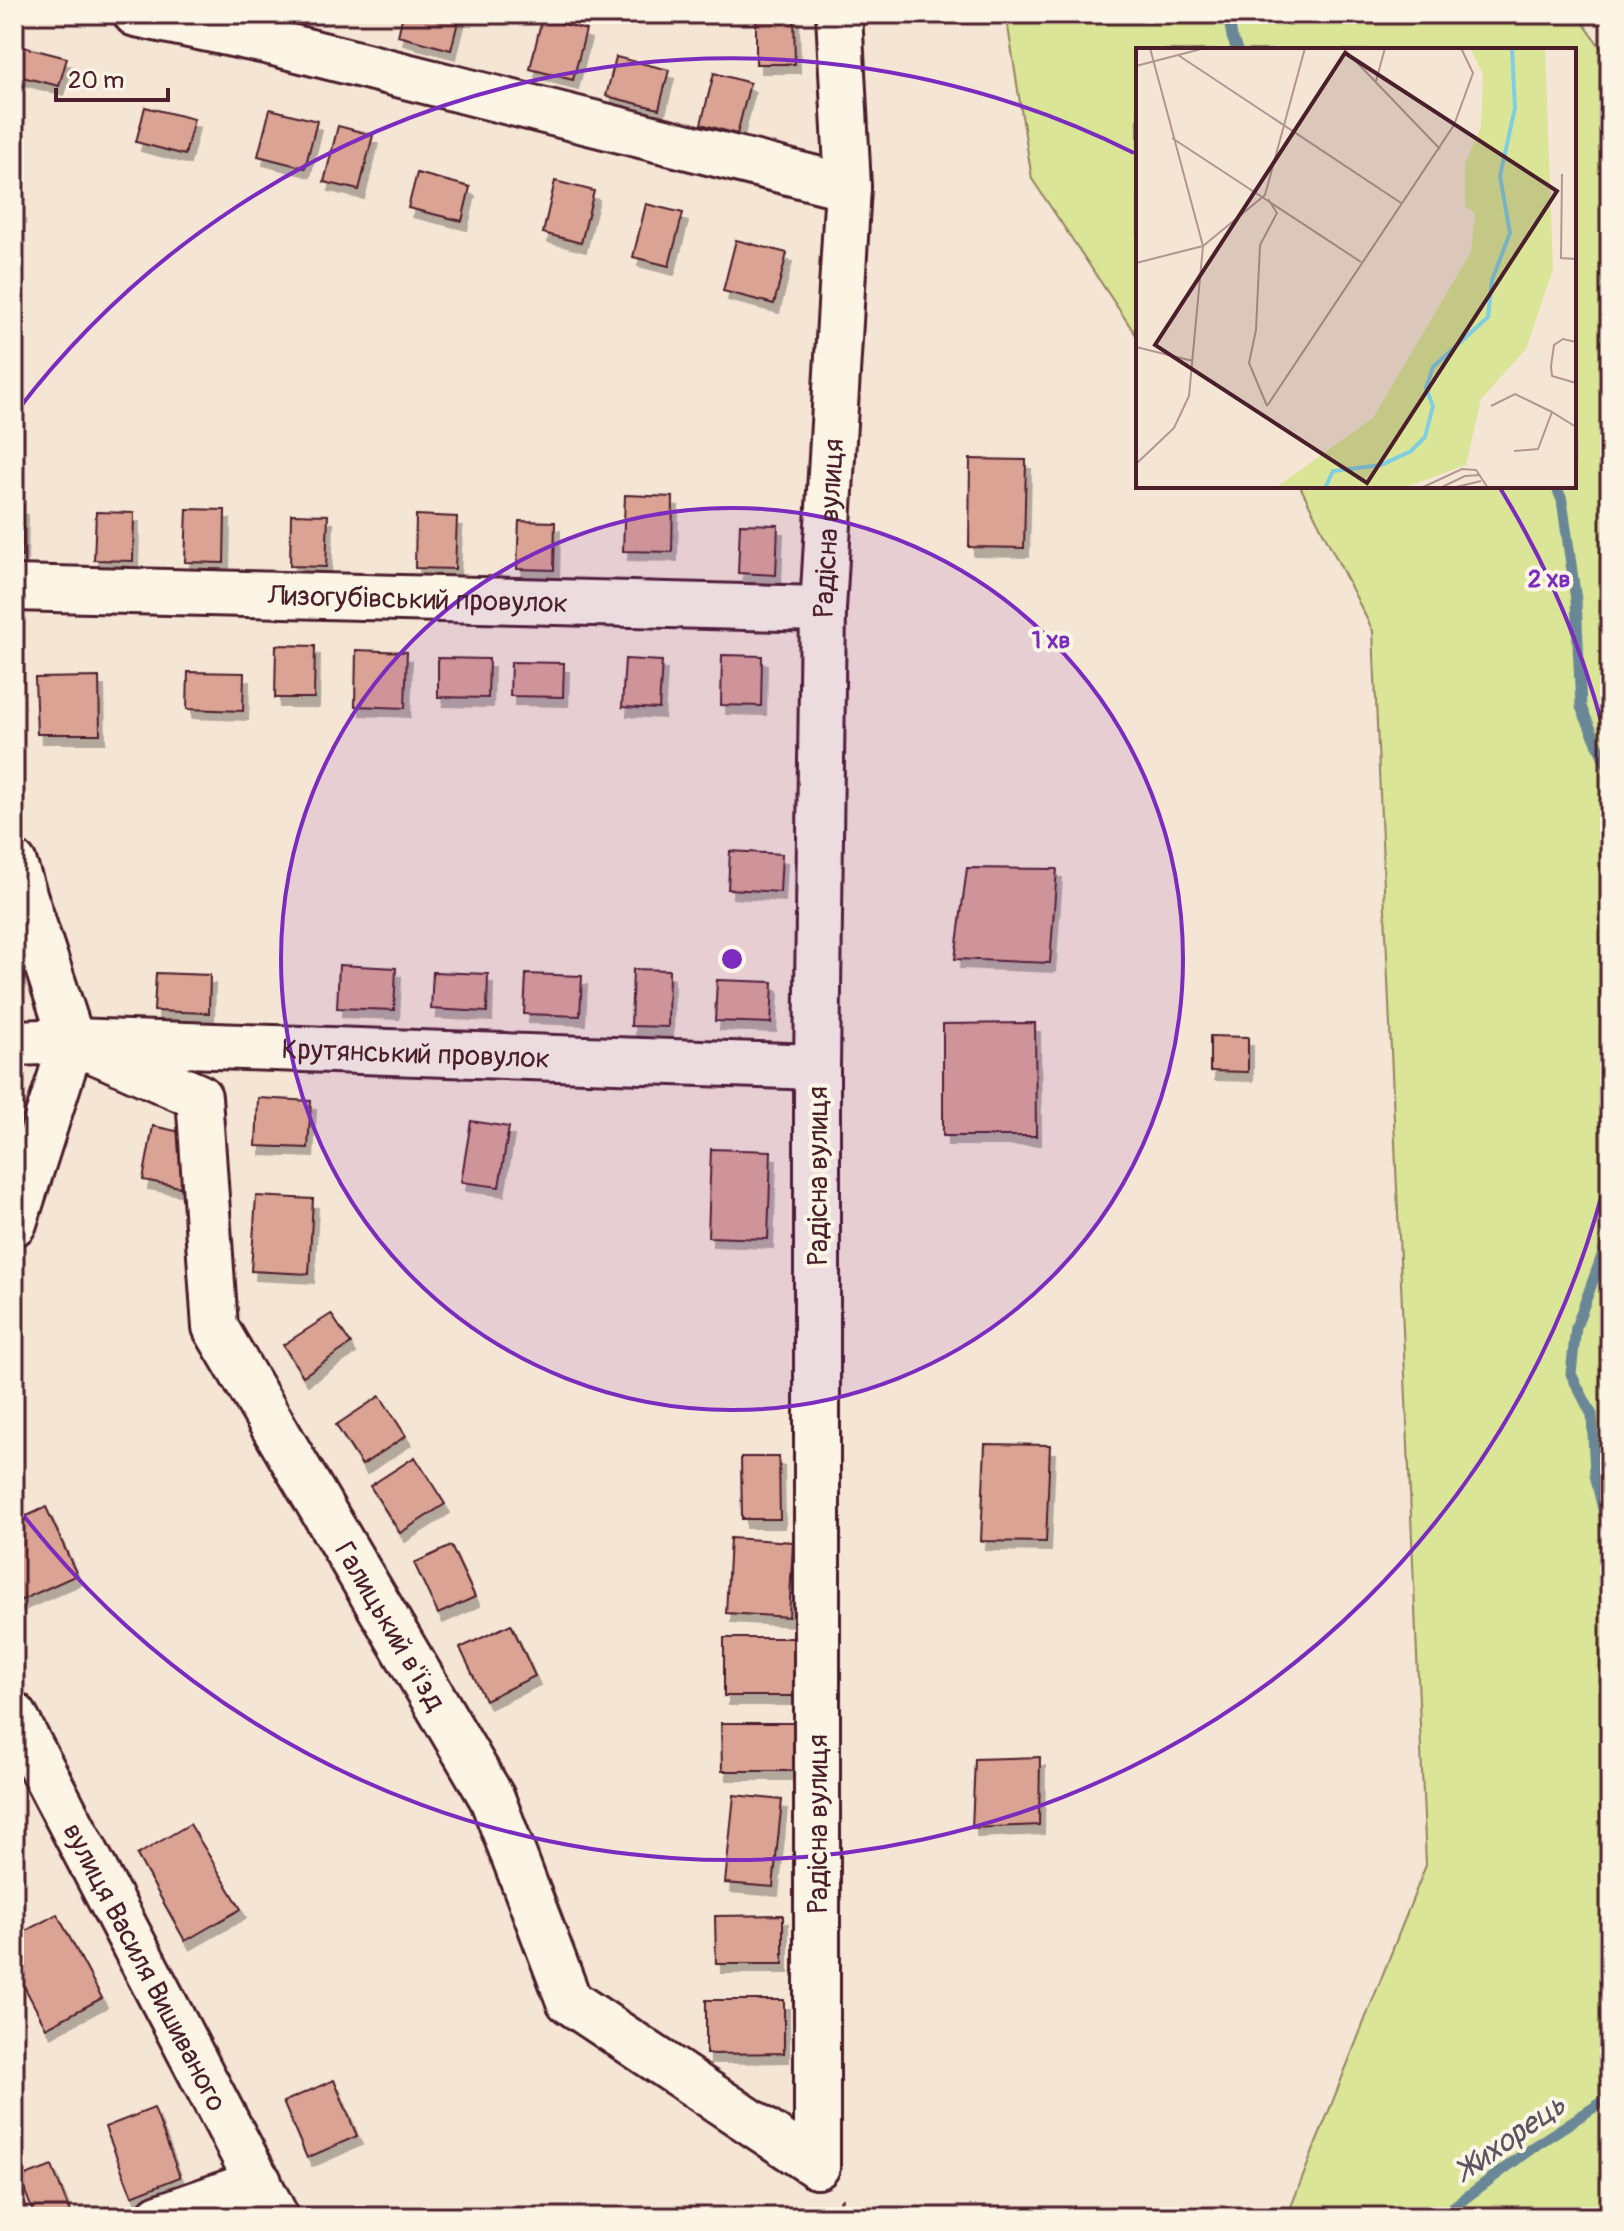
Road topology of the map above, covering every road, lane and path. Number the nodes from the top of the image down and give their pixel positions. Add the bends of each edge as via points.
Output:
1 (136, 14) edge
2 (839, 14) edge
3 (262, 27) edge
4 (848, 187) junction
5 (14, 588) edge
6 (823, 609) junction
7 (14, 864) edge
8 (72, 1041) junction
9 (14, 1043) edge
10 (817, 1067) junction
11 (14, 1223) edge
12 (14, 1715) edge
13 (817, 2166) joint
14 (267, 2200) edge
15 (159, 2217) edge

1 - 3 street
2 - 4 street, Радісна вулиця
3 - 4 street
4 - 6 street, Радісна вулиця
5 - 6 street, Лизогубівський провулок
6 - 10 street, Радісна вулиця
7 - 8 street
8 - 9 street, Крутянський провулок
8 - 10 street, Крутянський провулок
8 - 11 street
8 - 13 street, Галицький в'їзд via 199,1097 215,1327 492,1798 569,2001
10 - 13 street, Радісна вулиця
12 - 14 street, вулиця Василя Вишиваного
14 - 15 street

